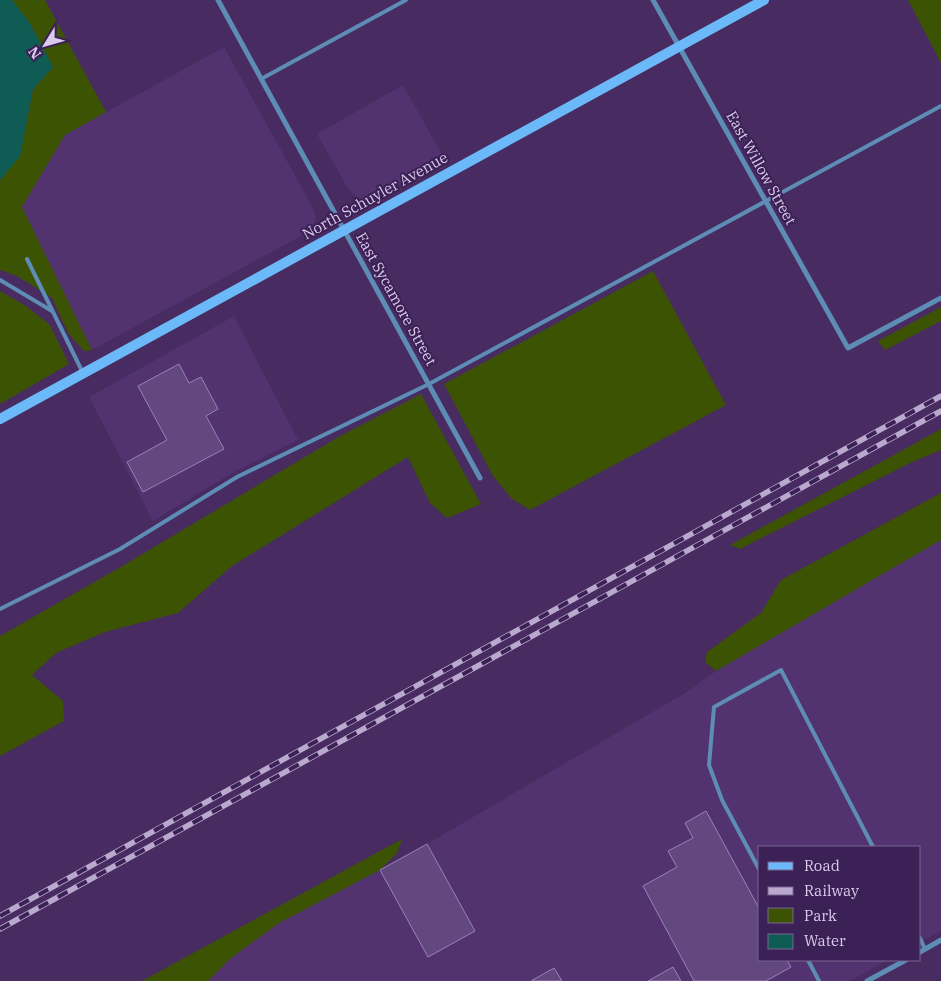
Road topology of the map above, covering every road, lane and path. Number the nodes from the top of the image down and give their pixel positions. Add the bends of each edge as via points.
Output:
1 (218, 0) edge
2 (406, 0) edge
3 (653, 0) edge
4 (764, 0) edge
5 (679, 48) junction
6 (261, 79) junction
7 (941, 106) edge
8 (766, 202) junction
9 (344, 230) junction
10 (27, 259) dead end
11 (0, 280) edge
12 (941, 298) edge
13 (52, 311) junction
14 (83, 373) junction
15 (429, 384) junction
16 (0, 419) edge
17 (480, 478) dead end
18 (0, 609) edge
19 (872, 846) edge
20 (758, 867) edge
21 (921, 940) edge
22 (941, 940) edge
23 (925, 949) junction
24 (921, 951) edge
25 (809, 961) edge
26 (904, 961) edge
27 (874, 979) edge
28 (819, 981) edge
29 (867, 981) edge

1 - 6 street, East Sycamore Street
2 - 6 lane
3 - 5 street, East Willow Street
4 - 5 street, North Schuyler Avenue
5 - 8 street, East Willow Street
5 - 9 street, North Schuyler Avenue
6 - 9 street, East Sycamore Street
7 - 8 lane
8 - 12 street, East Willow Street via 848,348
8 - 15 lane
9 - 14 street, North Schuyler Avenue
9 - 15 street, East Sycamore Street
10 - 13 lane
11 - 13 lane
13 - 14 lane
14 - 16 street, North Schuyler Avenue
15 - 17 street, East Sycamore Street
15 - 18 lane via 237,477 120,549
19 - 20 lane via 781,670 714,707 709,765 722,800
21 - 23 lane
22 - 23 street
23 - 24 street
25 - 28 lane
26 - 27 street
27 - 29 street

